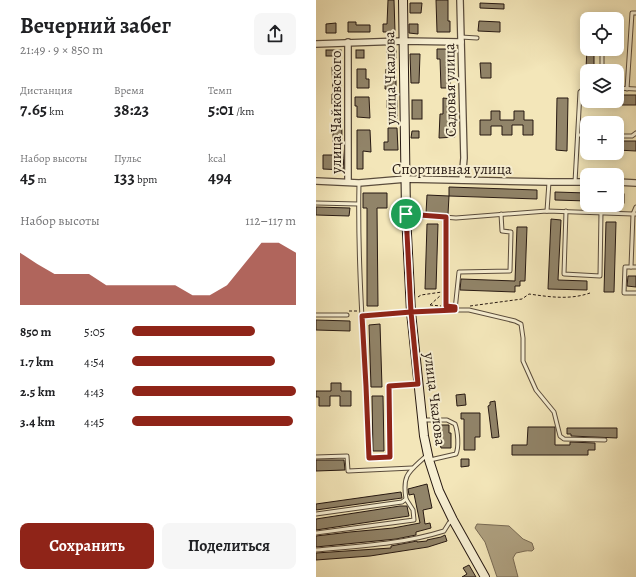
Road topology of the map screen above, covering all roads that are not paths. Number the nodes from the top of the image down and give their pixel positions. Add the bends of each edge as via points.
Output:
1 (402, 0) edge
2 (460, 0) edge
3 (636, 13) edge
4 (477, 38) dead end
5 (461, 40) junction
6 (403, 41) junction
7 (348, 42) junction
8 (316, 44) edge
9 (627, 88) joint
10 (636, 89) edge
11 (580, 92) edge
12 (636, 133) edge
13 (578, 135) joint
14 (624, 136) edge
15 (406, 179) junction
16 (462, 180) junction
17 (316, 181) edge
18 (348, 182) junction
19 (549, 182) junction
20 (575, 182) junction
21 (580, 182) edge
22 (624, 182) edge
23 (359, 183) junction
24 (636, 183) edge
25 (316, 203) edge
26 (358, 204) junction
27 (636, 207) edge
28 (547, 211) junction
29 (566, 211) junction
30 (580, 211) edge
31 (601, 212) joint
32 (406, 214) junction
33 (501, 214) junction
34 (635, 214) edge
35 (446, 217) junction
36 (631, 267) junction
37 (636, 267) edge
38 (636, 293) edge
39 (410, 307) junction
40 (446, 308) junction
41 (455, 310) junction
42 (316, 315) edge
43 (347, 315) dead end
44 (362, 316) junction
45 (418, 384) junction
46 (422, 420) junction
47 (606, 440) dead end
48 (316, 456) edge
49 (429, 457) junction
50 (414, 468) junction
51 (406, 499) junction
52 (316, 514) edge
53 (453, 520) junction
54 (316, 533) edge
55 (316, 550) edge
56 (485, 577) edge

1 - 6 street, улица Чкалова
2 - 5 street, Садовая улица
3 - 9 lane via 632,13
4 - 5 lane
5 - 6 street
5 - 16 street, Садовая улица via 464,158
6 - 7 street
6 - 15 street, улица Чкалова
7 - 8 street
7 - 18 street, улица Чайковского
9 - 10 lane
11 - 13 lane
12 - 14 lane
13 - 20 lane
15 - 16 street, Спортивная улица
15 - 23 street, Спортивная улица
15 - 32 street, улица Чкалова
16 - 19 street, Спортивная улица
17 - 18 street, Спортивная улица
18 - 23 street, Спортивная улица
19 - 20 street, Спортивная улица
19 - 28 lane
20 - 21 street, Спортивная улица
22 - 24 street
23 - 26 lane
25 - 26 lane
26 - 44 lane
27 - 34 lane
28 - 29 lane
28 - 33 lane
29 - 30 lane
29 - 31 lane via 564,274 600,276
31 - 34 lane
32 - 35 lane
32 - 39 street, улица Чкалова
33 - 35 lane
33 - 41 lane via 502,232 511,232 510,271 459,272
34 - 36 lane
35 - 40 lane
36 - 37 lane
36 - 38 lane via 625,267 624,293
39 - 40 lane via 423,311
39 - 44 lane
39 - 45 street, улица Чкалова
40 - 41 lane
41 - 47 lane via 469,310 521,324 523,361 536,390 554,412 560,436 564,439
42 - 43 lane
44 - 45 lane via 369,458 390,457 389,386
45 - 46 street, улица Чкалова
46 - 49 street, улица Чкалова
46 - 49 lane via 447,420 457,428 456,454
48 - 50 lane via 347,456 348,471
49 - 50 lane
49 - 53 street, улица Чкалова via 435,480
50 - 51 lane via 408,473 404,485
51 - 52 lane via 402,502
51 - 54 lane via 414,510 414,520
53 - 55 lane via 444,531 423,538 371,546
53 - 56 street, улица Чкалова

